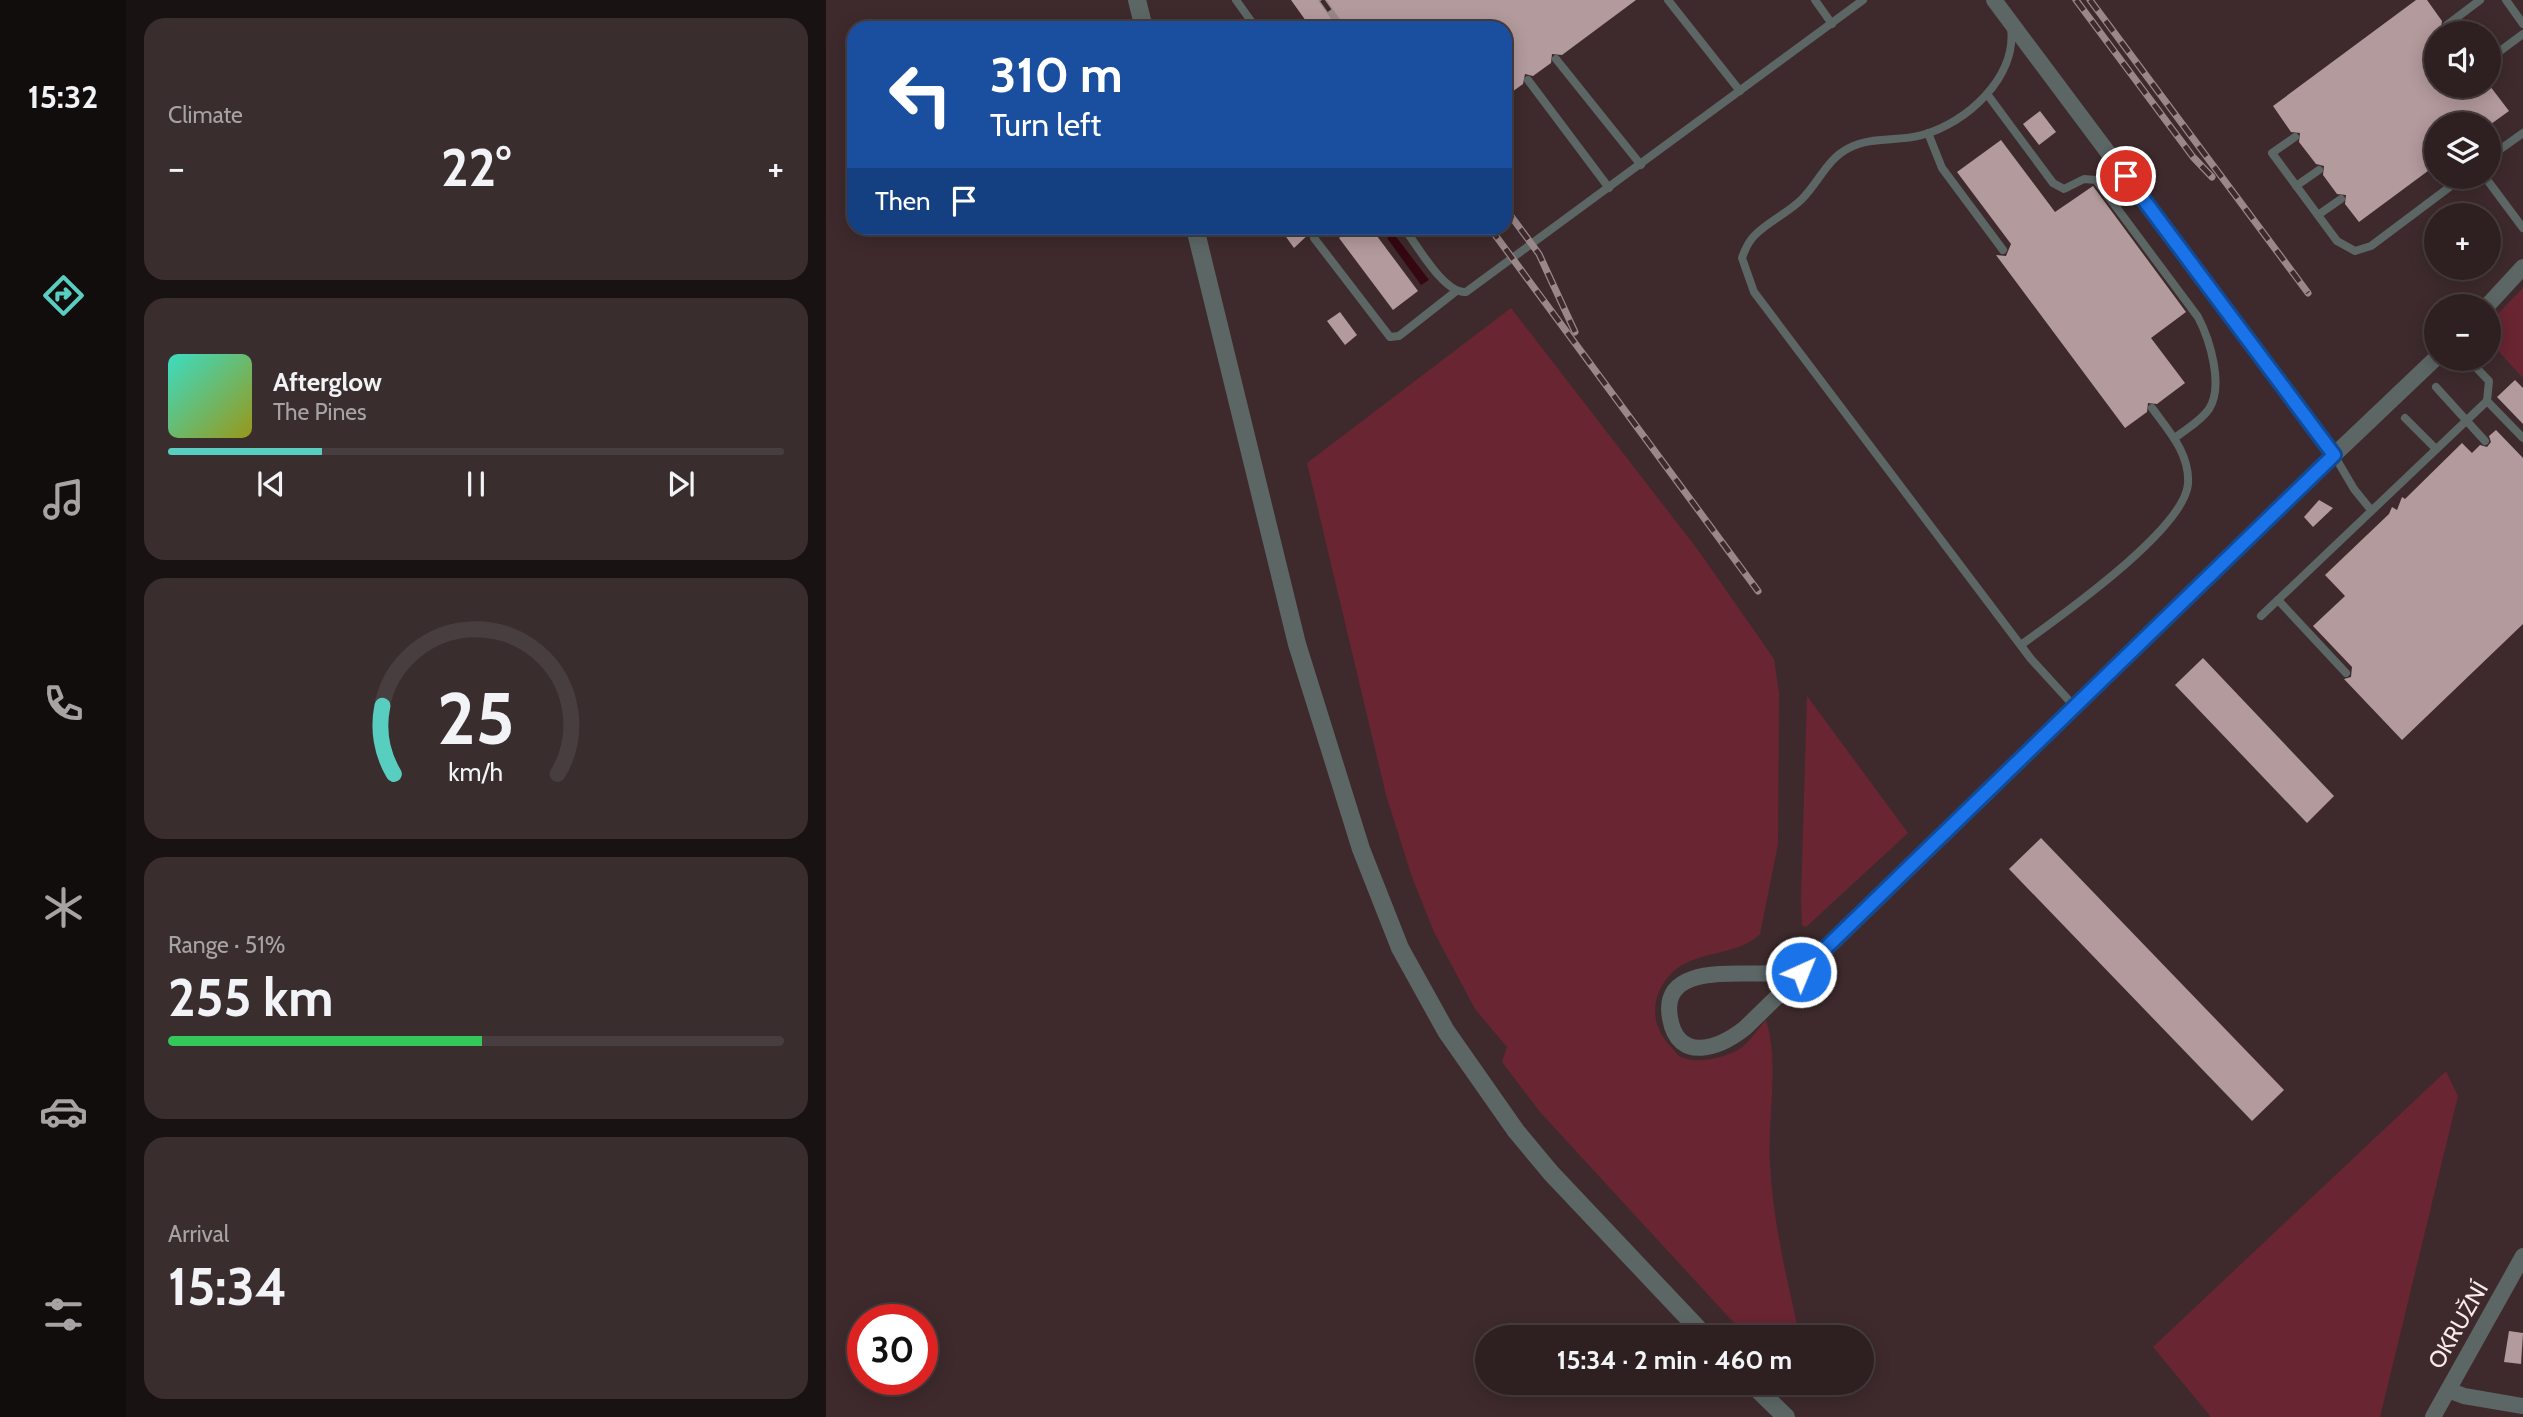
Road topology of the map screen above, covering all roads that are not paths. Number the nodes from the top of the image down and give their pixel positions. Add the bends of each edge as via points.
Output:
1 (1137, 0) edge
2 (1236, 0) edge
3 (1668, 0) edge
4 (1815, 0) edge
5 (1863, 0) edge
6 (1994, 0) edge
7 (2480, 0) edge
8 (2506, 0) edge
9 (1142, 21) edge
10 (1251, 21) edge
11 (2451, 21) edge
12 (2010, 22) junction
13 (1832, 24) junction
14 (2523, 24) edge
15 (2523, 34) edge
16 (2501, 50) edge
17 (1556, 59) dead end
18 (1528, 80) dead end
19 (1740, 91) junction
20 (1987, 94) junction
21 (1928, 133) junction
22 (2523, 133) edge
23 (2295, 137) dead end
24 (2501, 149) edge
25 (1641, 165) junction
26 (2319, 170) dead end
27 (2296, 186) junction
28 (1609, 188) junction
29 (2447, 189) edge
30 (2494, 189) edge
31 (2341, 199) dead end
32 (2318, 215) junction
33 (2523, 228) edge
34 (1197, 235) edge
35 (1410, 235) edge
36 (1314, 238) dead end
37 (2003, 250) dead end
38 (2523, 267) edge
39 (1455, 292) junction
40 (2498, 294) edge
41 (2424, 369) edge
42 (2479, 371) edge
43 (2435, 387) dead end
44 (2487, 401) junction
45 (2152, 408) dead end
46 (2405, 418) dead end
47 (2466, 421) junction
48 (2175, 438) junction
49 (2523, 438) edge
50 (2485, 440) dead end
51 (2435, 449) junction
52 (2334, 455) junction
53 (2371, 510) junction
54 (2278, 600) junction
55 (2261, 616) dead end
56 (2021, 645) junction
57 (2346, 673) dead end
58 (2074, 706) junction
59 (1816, 956) junction
60 (2523, 1256) edge
61 (1695, 1325) edge
62 (2448, 1390) junction
63 (1763, 1395) edge
64 (2523, 1406) edge
65 (1786, 1417) edge
66 (2433, 1417) edge

1 - 9 street
2 - 10 lane
3 - 19 lane
4 - 13 lane
5 - 13 lane
6 - 12 street
7 - 11 lane
8 - 14 lane
12 - 20 lane via 2009,61
12 - 52 street
13 - 19 lane
15 - 16 lane
17 - 25 lane
18 - 28 lane
19 - 25 lane
20 - 21 lane
20 - 48 lane via 2053,183 2064,189 2089,178 2096,180 2198,317 2208,342 2213,401 2204,416
21 - 37 lane via 1942,168
21 - 56 lane via 1869,141 1838,154 1803,198 1753,236 1742,258 1754,292
22 - 24 lane
23 - 27 lane via 2272,153
25 - 28 lane
26 - 27 lane
27 - 32 lane
28 - 39 lane via 1479,284
29 - 32 lane via 2363,251 2345,248
30 - 33 lane
31 - 32 lane
34 - 61 street via 1297,644 1361,849 1400,948 1446,1031 1516,1131
35 - 39 lane
36 - 39 lane via 1390,337 1399,336
38 - 40 street
41 - 52 street
42 - 44 lane via 2489,381
43 - 47 lane
44 - 47 lane
44 - 49 lane
45 - 48 lane
46 - 51 lane
47 - 50 lane
47 - 51 lane
48 - 56 lane via 2188,485 2175,514 2113,574
51 - 53 lane
52 - 53 lane
52 - 58 street
53 - 54 lane
54 - 55 lane
54 - 57 lane
56 - 58 lane
58 - 59 street
59 - 59 street via 1772,972 1693,978 1672,998 1672,1027 1691,1046 1721,1045 1745,1028
60 - 62 street, OKRUŽNÍ
62 - 64 street
62 - 66 street, OKRUŽNÍ
63 - 65 street

